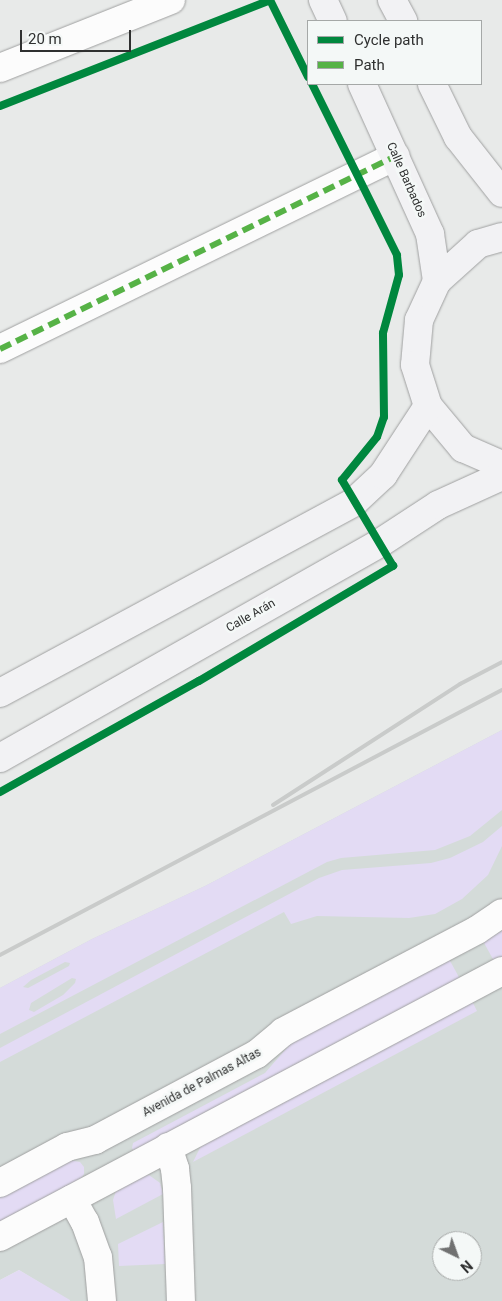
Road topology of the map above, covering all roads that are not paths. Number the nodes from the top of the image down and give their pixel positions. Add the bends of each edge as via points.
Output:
1 (171, 0) edge
2 (323, 0) edge
3 (392, 0) edge
4 (333, 20) edge
5 (402, 20) edge
6 (0, 68) edge
7 (362, 85) edge
8 (432, 85) edge
9 (395, 156) junction
10 (502, 193) edge
11 (502, 237) edge
12 (437, 281) junction
13 (0, 349) edge
14 (428, 406) junction
15 (502, 466) edge
16 (502, 476) edge
17 (0, 693) edge
18 (0, 758) edge
19 (502, 913) edge
20 (502, 971) edge
21 (95, 1140) junction
22 (168, 1148) junction
23 (0, 1183) edge
24 (84, 1203) junction
25 (0, 1237) edge
26 (102, 1301) edge
27 (181, 1301) edge

1 - 6 street
2 - 4 street
3 - 5 street
7 - 9 street, Calle Barbados
8 - 10 street via 458,137
9 - 12 street, Calle Barbados via 430,234
9 - 13 street
11 - 12 street via 478,244
12 - 14 street via 419,320 415,364
14 - 15 street via 463,448
14 - 17 street via 383,475 354,502
16 - 18 street, Calle Arán via 438,505 380,543
19 - 21 street, Avenida de Palmas Altas via 477,930 283,1032 257,1054
20 - 22 street
21 - 23 street, Avenida de Palmas Altas via 67,1147
21 - 24 street via 103,1165
22 - 24 street
22 - 27 street via 177,1188
24 - 25 street
24 - 26 street via 100,1265

